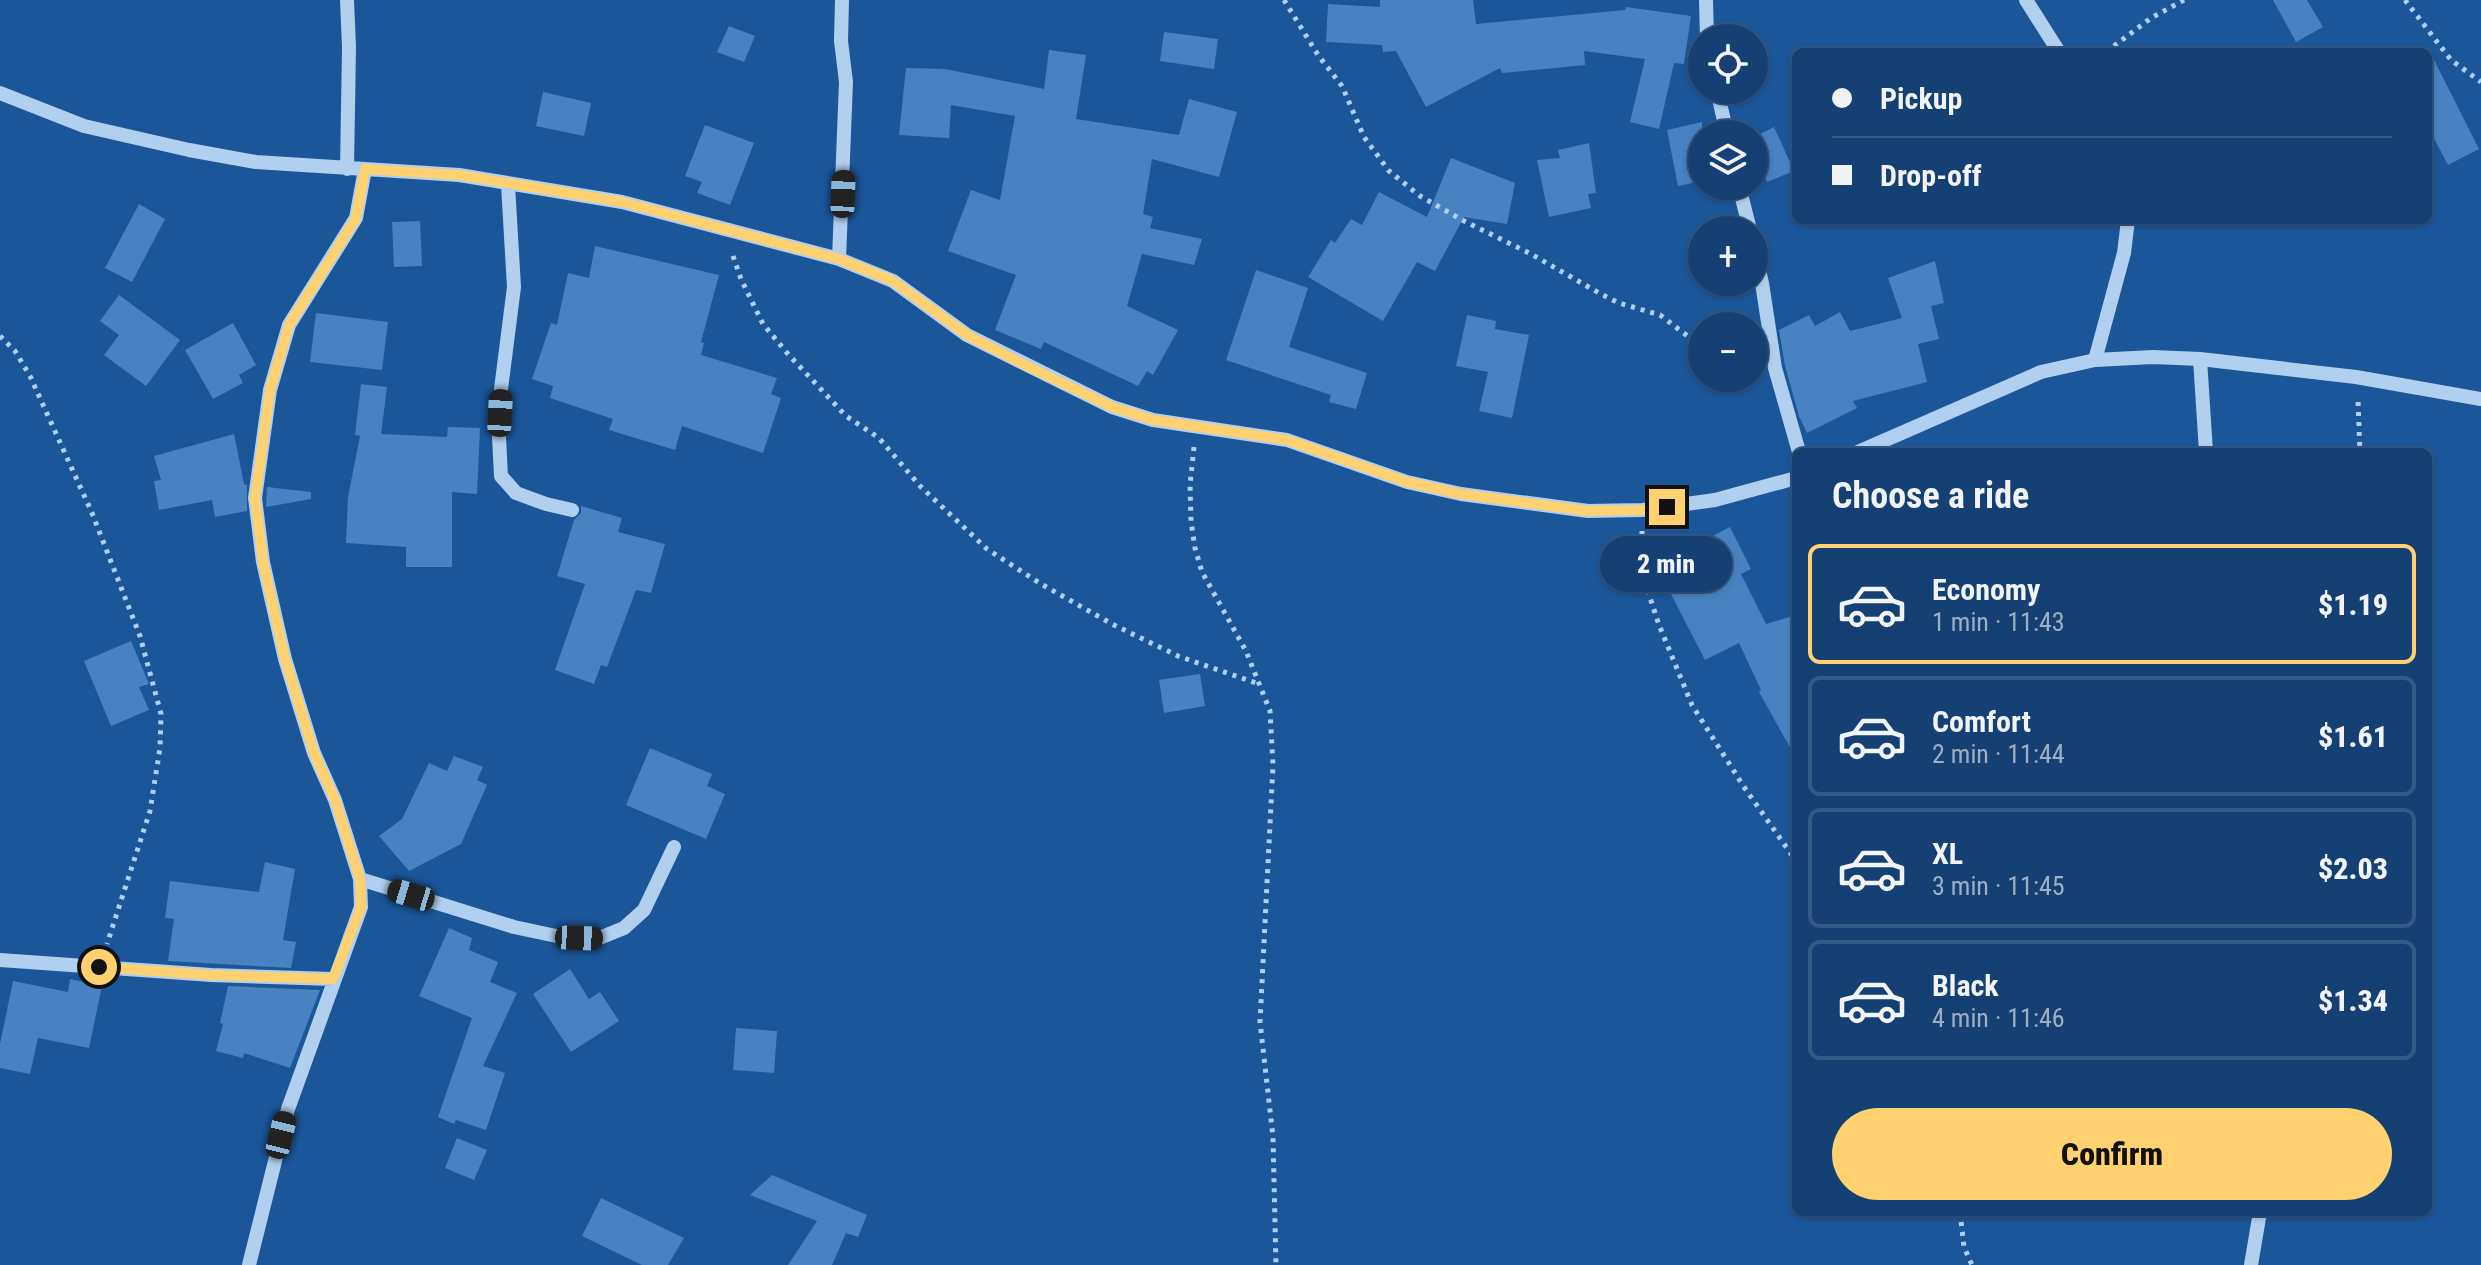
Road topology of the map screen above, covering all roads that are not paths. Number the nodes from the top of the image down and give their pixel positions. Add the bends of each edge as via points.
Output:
1 (347, 0) edge
2 (842, 0) edge
3 (1706, 0) edge
4 (2026, 0) edge
5 (1707, 24) edge
6 (2056, 48) edge
7 (0, 93) edge
8 (347, 169) junction
9 (365, 169) junction
10 (508, 185) junction
11 (2128, 224) edge
12 (839, 259) junction
13 (1764, 296) edge
14 (2200, 359) junction
15 (2095, 360) junction
16 (2481, 399) edge
17 (1798, 448) edge
18 (1867, 448) edge
19 (2206, 448) edge
20 (1792, 479) edge
21 (572, 510) dead end
22 (674, 847) dead end
23 (360, 879) junction
24 (0, 960) edge
25 (333, 979) junction
26 (2259, 1216) edge
27 (249, 1265) edge
28 (2251, 1265) edge

1 - 8 street
2 - 12 street via 846,82
3 - 5 street
4 - 6 street
7 - 8 street via 84,126 189,150
8 - 9 street
9 - 10 street via 459,175
9 - 23 street via 356,218 289,325 270,390 255,498 285,659
10 - 12 street via 622,202
10 - 21 street via 514,287 501,389 501,476 516,493
11 - 15 street
12 - 20 street via 893,281 967,335 1112,407 1153,420 1287,440 1407,482 1588,511 1715,500
13 - 17 street via 1775,368
14 - 15 street
14 - 16 street via 2356,377
14 - 19 street
15 - 18 street via 2041,372
22 - 23 street via 644,910 624,928 597,939 514,927
23 - 25 street via 361,907
24 - 25 street
25 - 27 street via 288,1109
26 - 28 street

